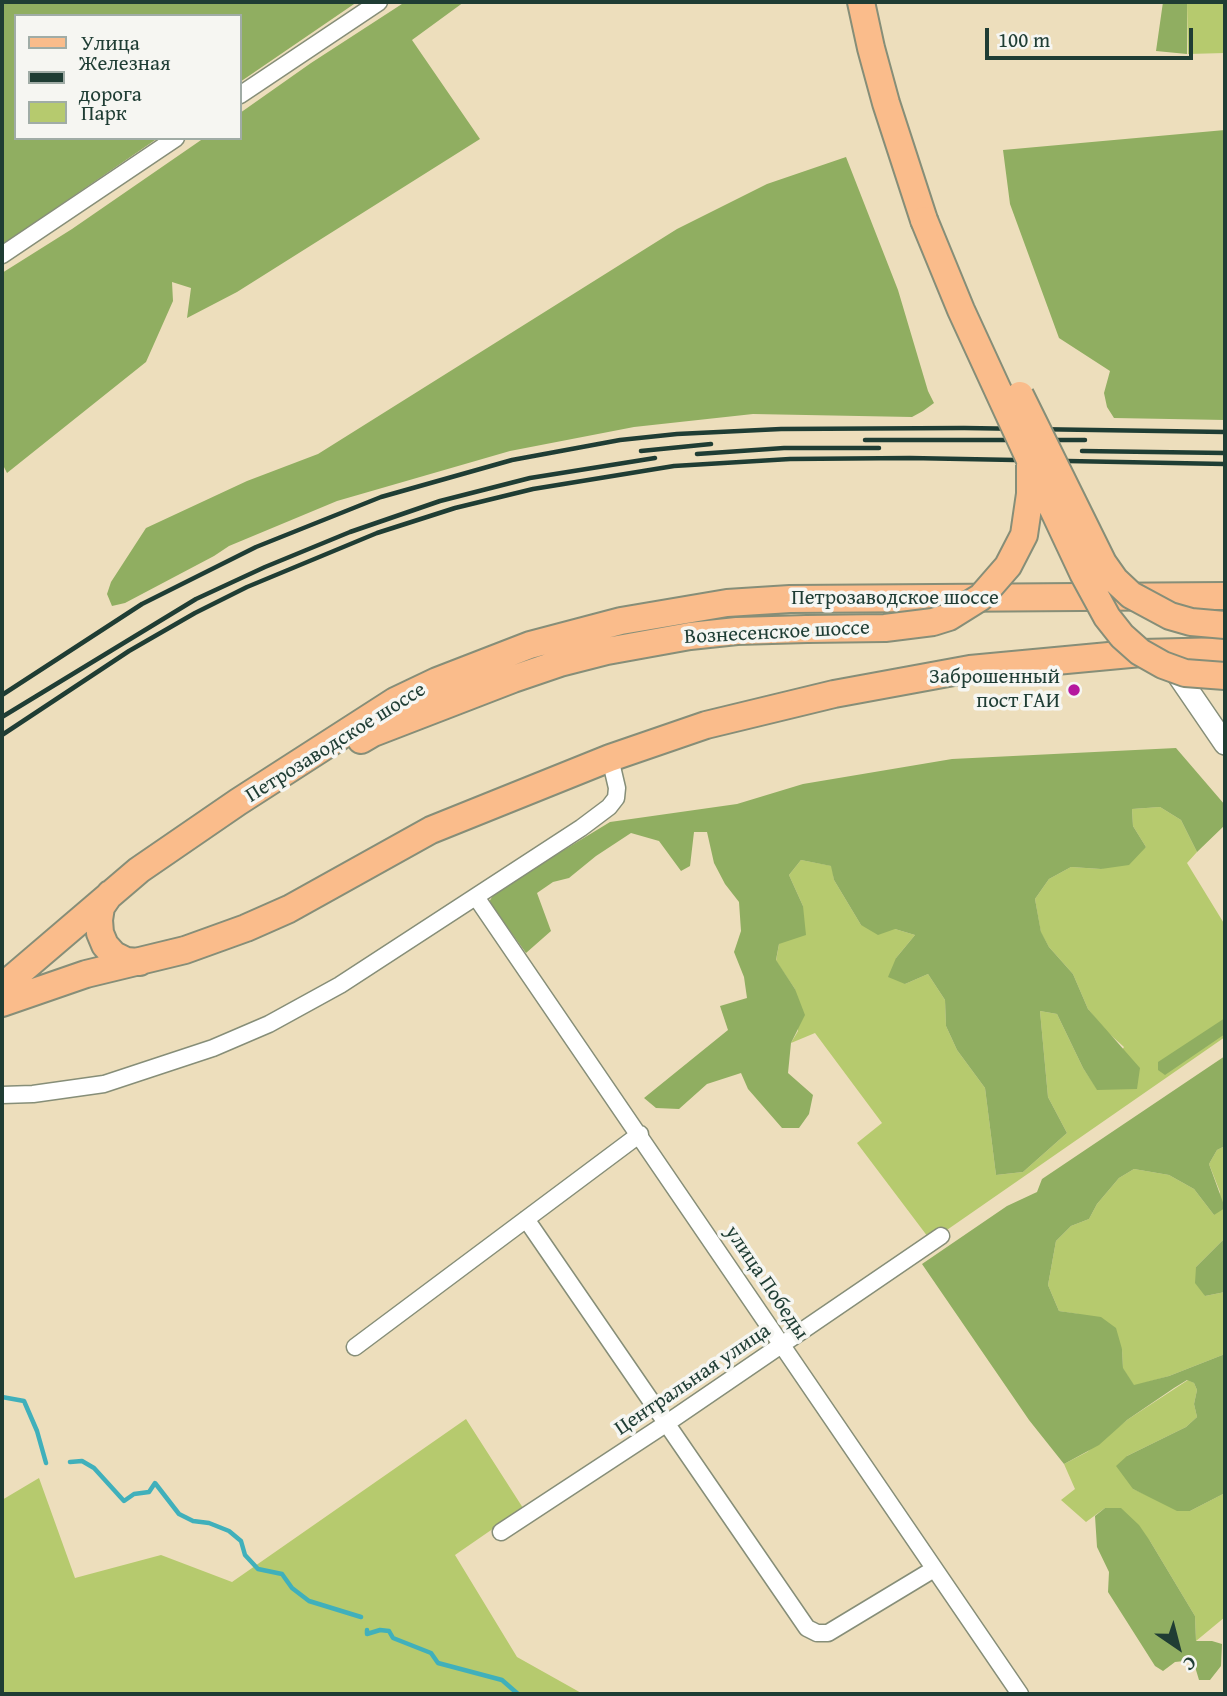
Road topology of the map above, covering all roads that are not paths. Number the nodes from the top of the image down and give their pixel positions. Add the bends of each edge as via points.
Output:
1 (379, 2) edge
2 (862, 2) edge
3 (877, 2) edge
4 (242, 94) edge
5 (173, 140) edge
6 (932, 216) junction
7 (2, 255) edge
8 (1030, 460) junction
9 (1225, 596) edge
10 (1225, 625) edge
11 (1161, 652) junction
12 (1225, 653) edge
13 (1225, 676) edge
14 (1204, 712) junction
15 (1225, 744) edge
16 (610, 758) junction
17 (238, 802) junction
18 (118, 887) junction
19 (476, 897) junction
20 (140, 962) junction
21 (2, 987) edge
22 (2, 1003) edge
23 (2, 1095) edge
24 (640, 1134) junction
25 (526, 1219) junction
26 (941, 1236) dead end
27 (783, 1344) junction
28 (355, 1347) dead end
29 (667, 1423) junction
30 (502, 1532) dead end
31 (934, 1569) junction
32 (1020, 1694) edge

1 - 4 street
2 - 6 main road, Вознесенское шоссе via 886,103
3 - 6 main road, Вознесенское шоссе
5 - 7 street
6 - 8 main road, Вознесенское шоссе, bridge via 961,310
6 - 10 main road, Вознесенское шоссе, bridge via 1115,580 1151,608 1191,622
8 - 13 main road, Вознесенское шоссе, bridge via 1095,596 1122,636 1140,652 1173,669
8 - 17 main road, Вознесенское шоссе, bridge via 1024,534 1009,566 981,597 949,617 885,628 690,636 560,663 373,733 291,784
9 - 17 main road, Петрозаводское шоссе via 790,599 727,603 621,621 530,645 437,681 396,701
11 - 12 main road
11 - 14 street
11 - 16 main road via 919,677 706,725
12 - 14 street via 1203,686
14 - 15 street
16 - 19 street via 618,788 609,807
16 - 20 main road via 431,830 246,928
17 - 18 main road, Петрозаводское шоссе
18 - 20 main road via 101,907 100,933 114,955
18 - 21 main road, Петрозаводское шоссе
19 - 23 street via 340,985 270,1024 213,1048 104,1084
19 - 24 street, улица Победы
20 - 22 main road via 86,974
24 - 25 street
24 - 27 street, улица Победы
25 - 28 street
25 - 29 street
26 - 27 street, Центральная улица
27 - 29 street, Центральная улица
27 - 31 street, улица Победы
29 - 30 street, Центральная улица
29 - 31 street via 807,1629 828,1633
31 - 32 street, улица Победы

